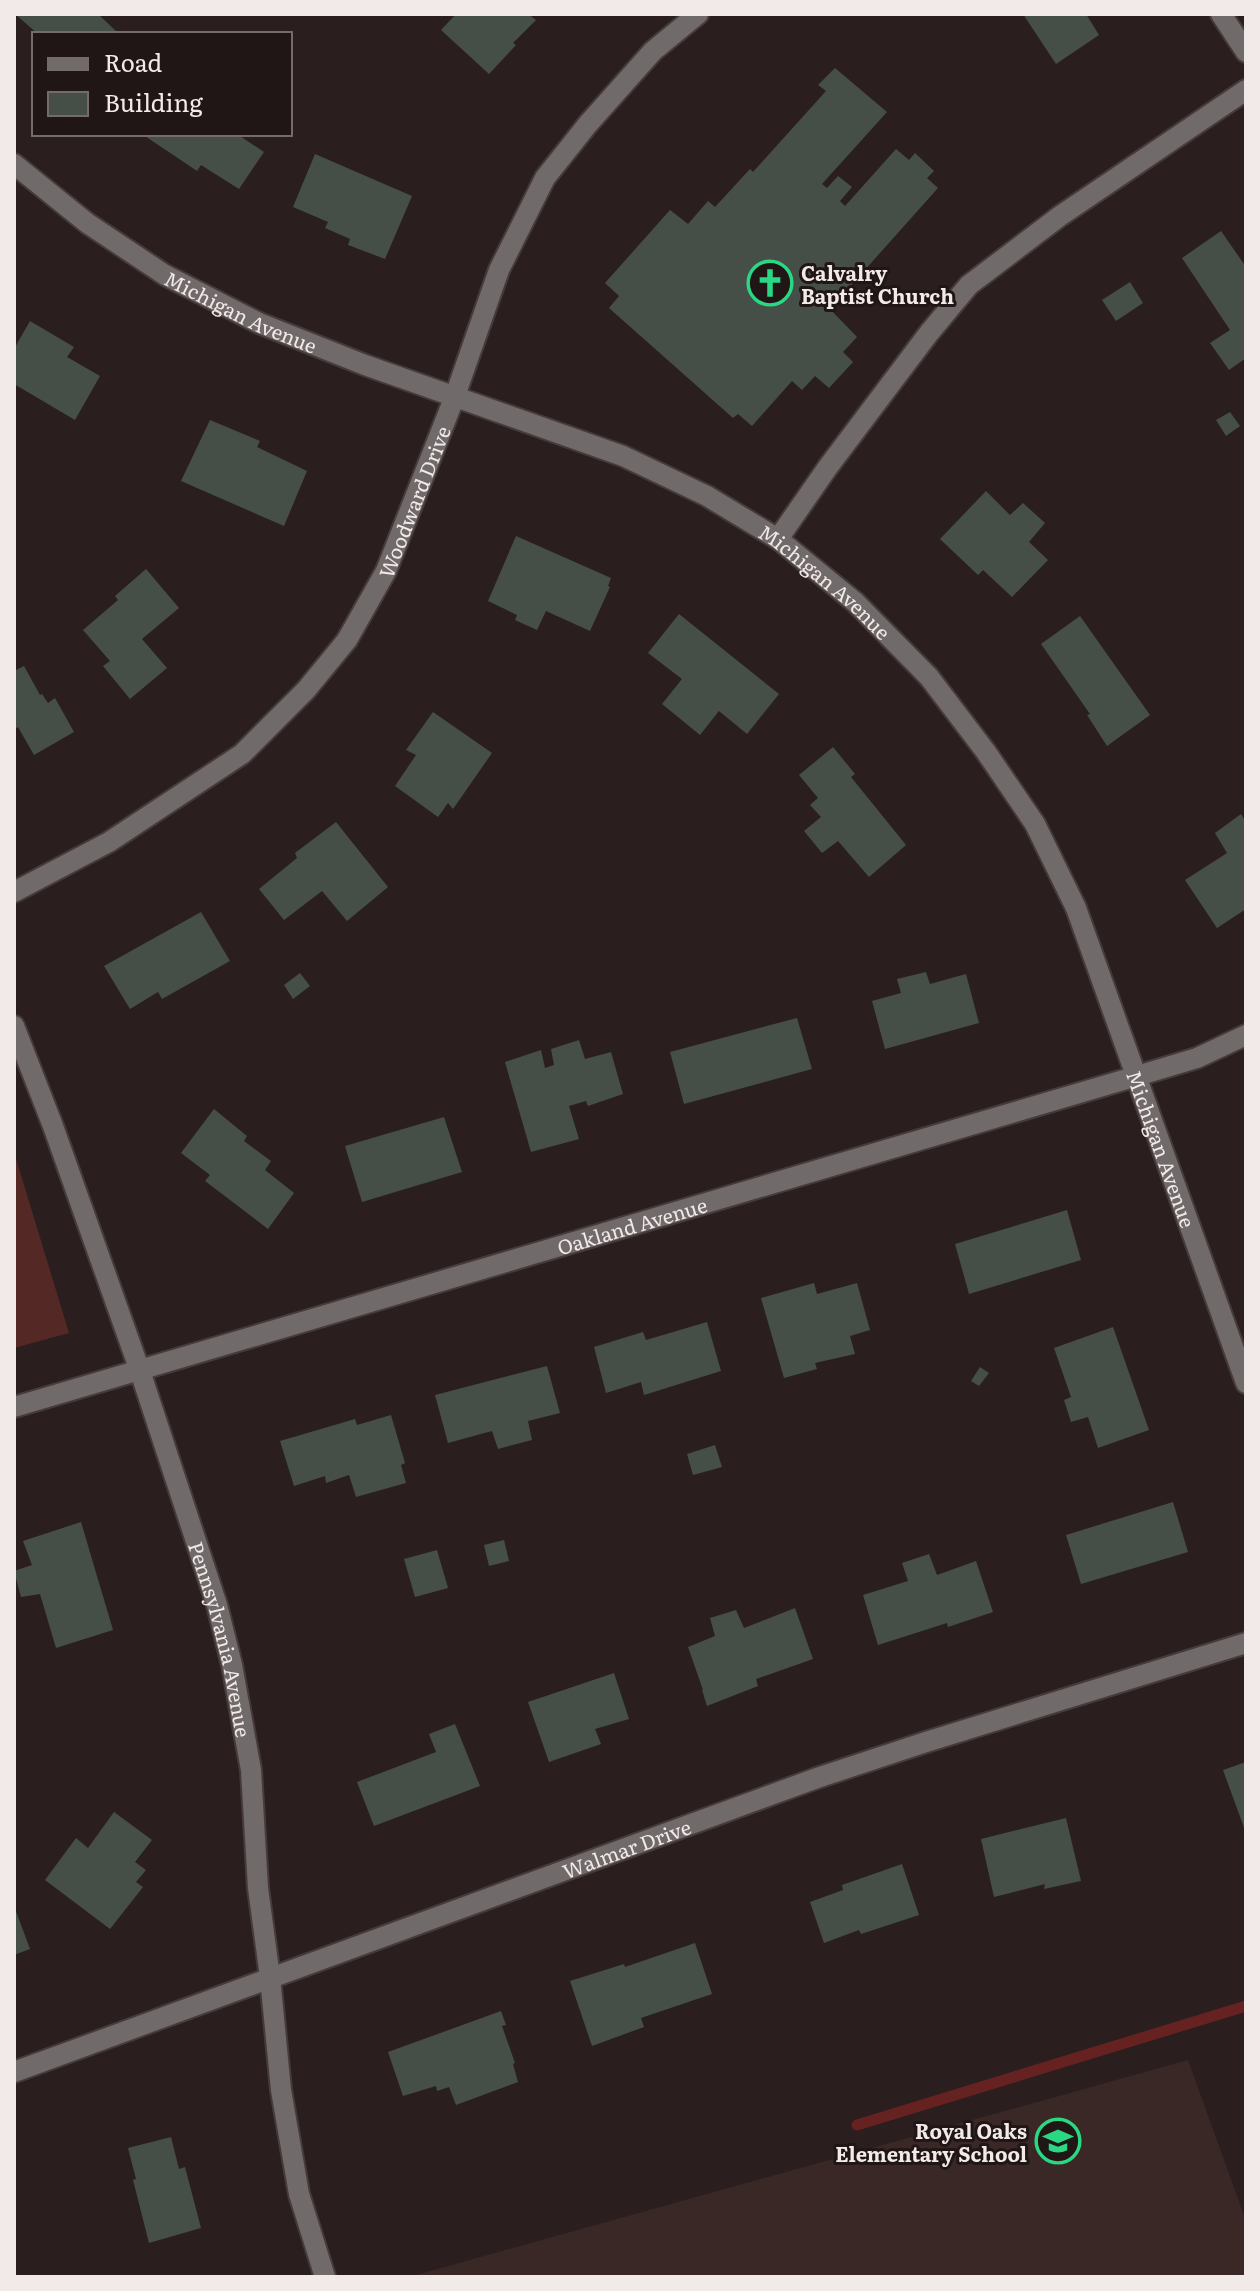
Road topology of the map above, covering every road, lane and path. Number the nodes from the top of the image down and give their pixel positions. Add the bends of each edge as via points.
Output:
1 (698, 14) edge
2 (1221, 14) edge
3 (1246, 52) edge
4 (1246, 90) edge
5 (14, 164) edge
6 (455, 396) junction
7 (778, 539) junction
8 (14, 892) edge
9 (14, 1026) edge
10 (1246, 1035) edge
11 (1137, 1076) junction
12 (140, 1371) junction
13 (1246, 1383) edge
14 (14, 1407) edge
15 (1246, 1643) edge
16 (270, 1977) junction
17 (14, 2072) edge
18 (325, 2277) edge

1 - 6 street, Woodward Drive via 653,51 545,178 499,270
2 - 3 street
4 - 7 street via 1060,216 969,285
5 - 6 street, Michigan Avenue via 87,223 165,275 259,323
6 - 7 street, Michigan Avenue via 623,456 707,496
6 - 8 street, Woodward Drive via 386,571 347,640 306,690 242,754 109,842
7 - 11 street, Michigan Avenue via 855,602 929,677 995,764 1035,824 1076,908
9 - 12 street, Pennsylvania Avenue
10 - 11 street, Oakland Avenue via 1197,1058
11 - 12 street, Oakland Avenue
11 - 13 street, Michigan Avenue
12 - 14 street, Oakland Avenue
12 - 16 street, Pennsylvania Avenue via 232,1665 251,1770
15 - 16 street, Walmar Drive via 817,1778
16 - 17 street, Walmar Drive
16 - 18 street, Pennsylvania Avenue via 281,2090 299,2194

